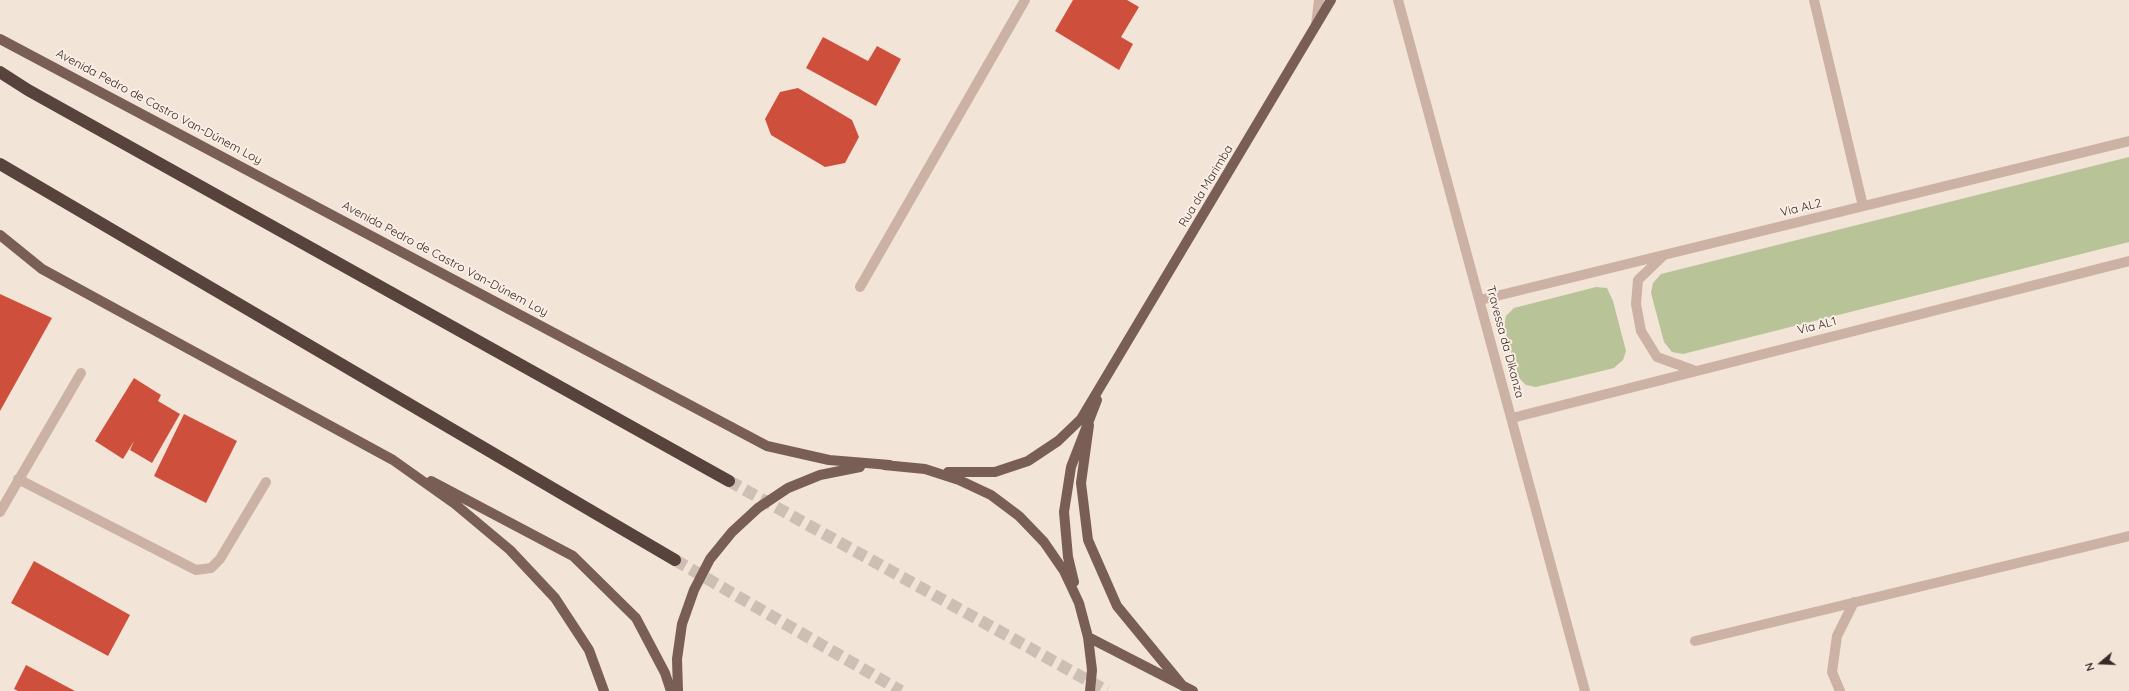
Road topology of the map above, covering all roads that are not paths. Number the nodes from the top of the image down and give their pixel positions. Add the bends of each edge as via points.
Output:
1 (1024, 0) edge
2 (1319, 0) edge
3 (1331, 0) edge
4 (1398, 0) edge
5 (1814, 0) edge
6 (1316, 25) junction
7 (0, 39) edge
8 (0, 72) edge
9 (2129, 141) edge
10 (0, 164) edge
11 (1863, 206) junction
12 (0, 235) edge
13 (1665, 255) junction
14 (2129, 262) edge
15 (860, 287) dead end
16 (1480, 300) junction
17 (1693, 370) junction
18 (81, 373) dead end
19 (1102, 385) junction
20 (1512, 418) junction
21 (1089, 425) junction
22 (393, 460) junction
23 (890, 465) junction
24 (925, 469) junction
25 (18, 479) junction
26 (729, 481) tunnel mouth
27 (266, 482) dead end
28 (0, 512) edge
29 (2129, 536) edge
30 (675, 560) tunnel mouth
31 (1854, 602) junction
32 (1079, 603) junction
33 (1088, 637) junction
34 (1695, 641) dead end
35 (1182, 685) junction
36 (604, 691) edge
37 (671, 691) edge
38 (678, 691) edge
39 (1090, 691) edge
40 (1193, 691) edge
41 (1585, 691) edge
42 (1840, 691) edge

1 - 15 street
2 - 6 street
3 - 6 main road, Rua da Marimba
4 - 16 street, Travessa da Dikanza
5 - 11 street
6 - 19 main road, Rua da Marimba
7 - 23 main road, Avenida Pedro de Castro Van-Dúnem Loy via 767,446 829,460
8 - 26 highway via 35,94
9 - 11 street, Via AL2
10 - 30 highway
11 - 13 street, Via AL2
12 - 22 main road via 42,270
13 - 16 street, Via AL2
13 - 17 street via 1638,280 1636,304 1641,331 1657,357
14 - 17 street, Via AL1
16 - 20 street, Travessa da Dikanza
17 - 20 street, Via AL1
18 - 25 street
19 - 21 main road, Rua da Marimba
19 - 24 main road, Rua da Marimba via 1081,419 1058,442 1028,461 995,472 959,473
20 - 41 street, Travessa da Dikanza
21 - 32 main road, Rua da Marimba via 1072,467 1064,512 1068,557
21 - 35 main road via 1081,483 1088,540 1117,606
22 - 36 main road via 455,504 499,541 555,598 590,650
22 - 37 main road via 573,556 636,618 665,673
23 - 24 main road
23 - 38 main road via 854,467 820,475 794,486 758,508 732,532 710,559 694,590 682,624 677,659
24 - 32 main road via 959,480 991,495 1019,516 1044,542 1064,571
25 - 27 street via 196,570 211,568 220,559
25 - 28 street
29 - 31 street
31 - 34 street
31 - 42 street via 1837,636 1832,672
32 - 33 main road
33 - 35 main road
33 - 39 main road via 1092,670
35 - 40 main road

